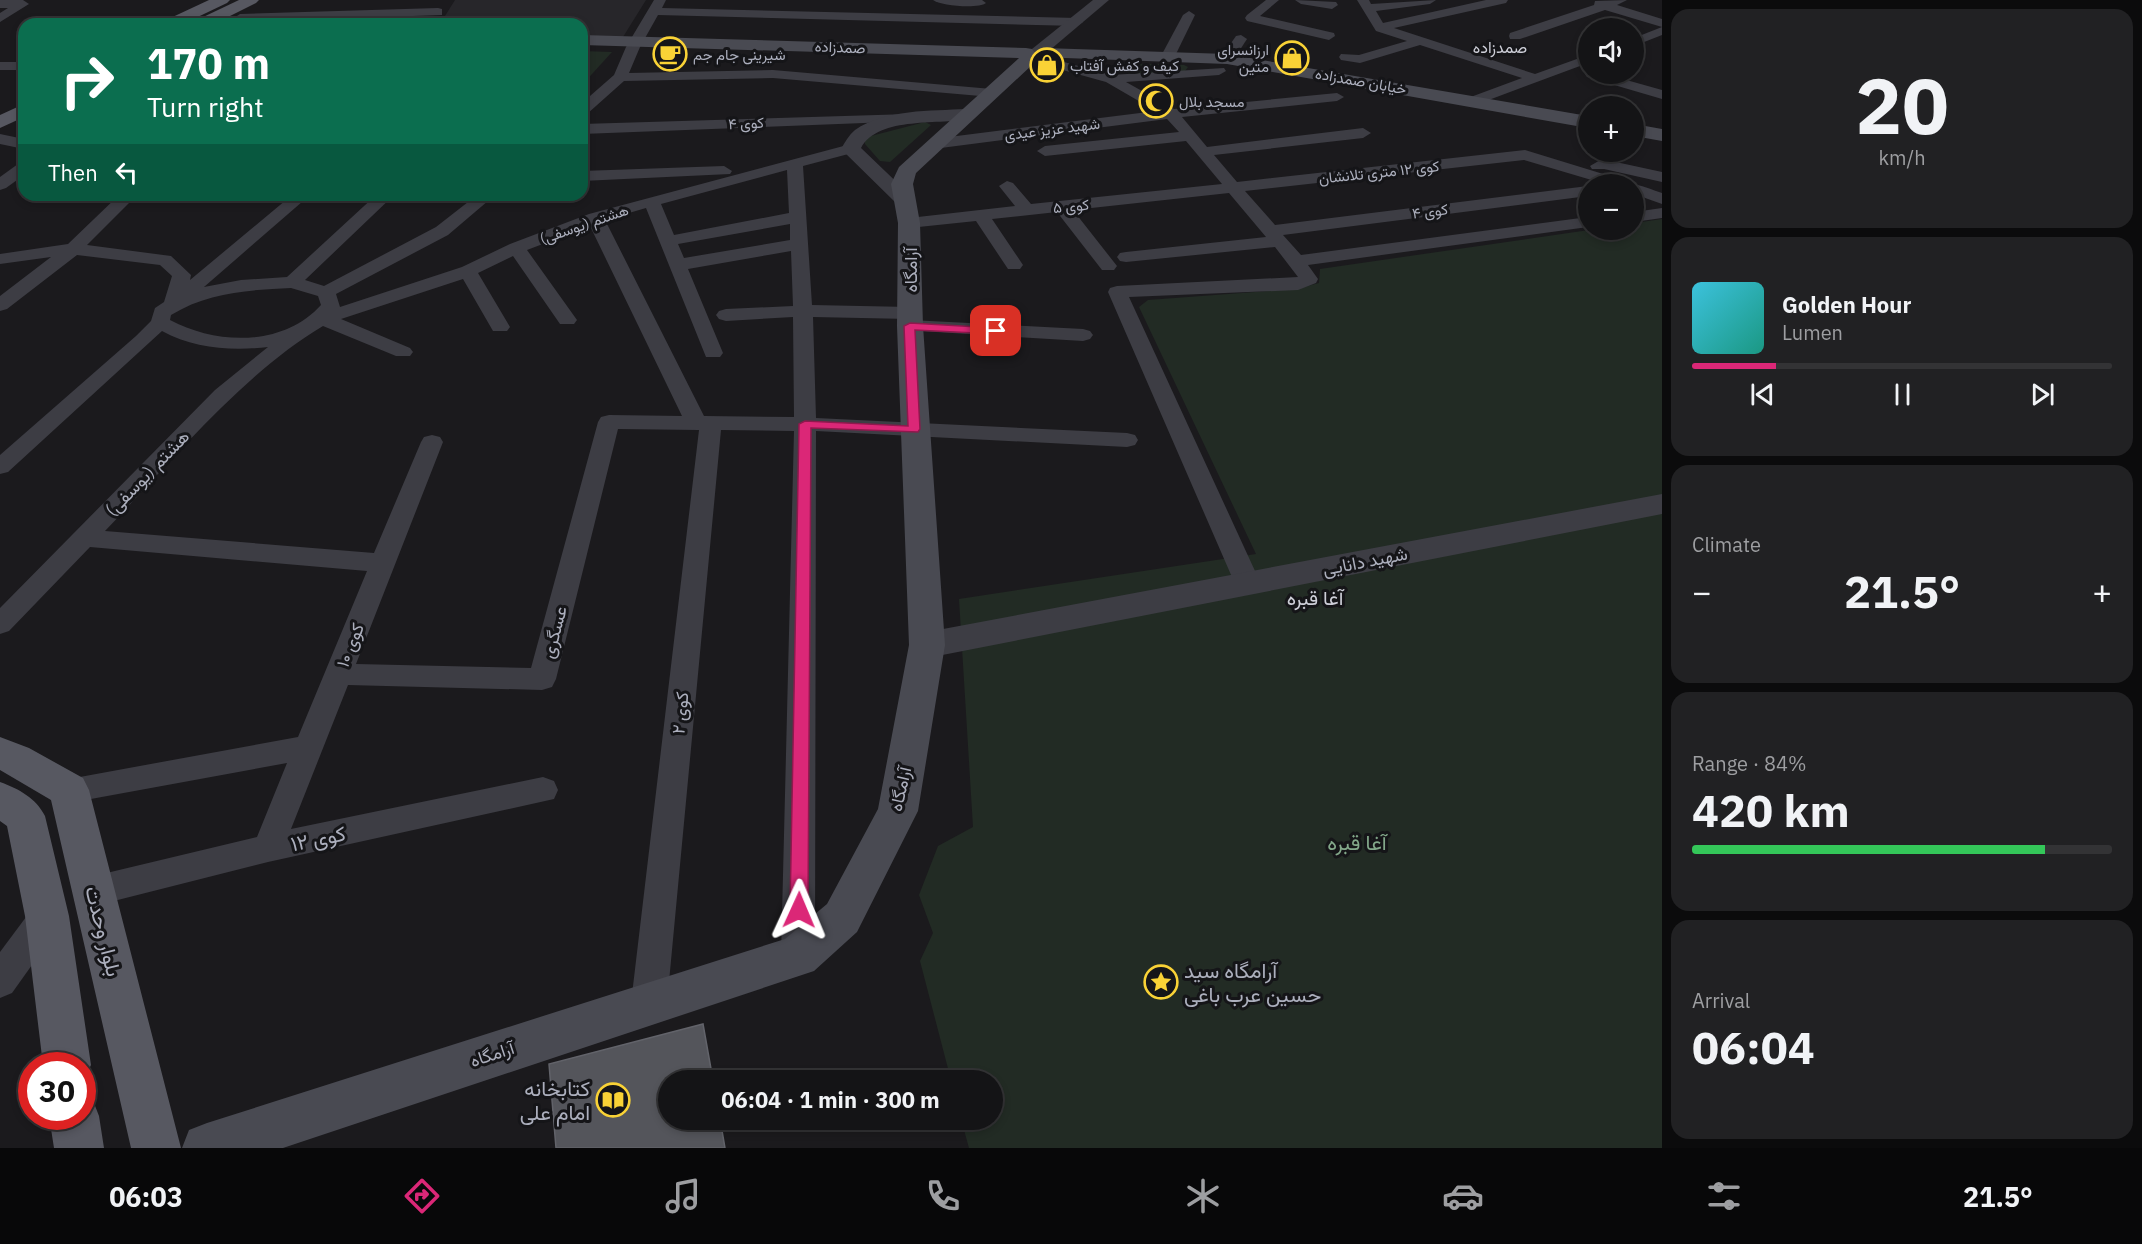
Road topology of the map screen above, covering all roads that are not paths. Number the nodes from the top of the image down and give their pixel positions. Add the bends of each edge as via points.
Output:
1 (222, 0) edge
2 (445, 0) edge
3 (939, 0) edge
4 (1102, 0) edge
5 (1273, 0) edge
6 (1301, 0) edge
7 (1430, 0) edge
8 (1502, 0) edge
9 (1584, 0) edge
10 (1621, 0) edge
11 (248, 1) edge
12 (27, 2) edge
13 (268, 2) dead end
14 (0, 4) edge
15 (996, 4) dead end
16 (1366, 4) edge
17 (1332, 5) dead end
18 (656, 6) edge
19 (1604, 6) junction
20 (1042, 8) dead end
21 (438, 12) junction
22 (1189, 15) dead end
23 (1083, 17) junction
24 (0, 18) edge
25 (183, 18) edge
26 (217, 18) edge
27 (240, 18) dead end
28 (434, 18) edge
29 (1662, 23) edge
30 (1380, 28) junction
31 (1662, 31) edge
32 (1329, 36) dead end
33 (1515, 36) dead end
34 (1644, 38) edge
35 (1241, 39) dead end
36 (1472, 39) dead end
37 (588, 40) edge
38 (1420, 41) junction
39 (635, 44) junction
40 (588, 46) edge
41 (1451, 51) junction
42 (1132, 55) joint
43 (1168, 56) junction
44 (1036, 57) junction
45 (1347, 57) dead end
46 (1578, 63) edge
47 (1223, 65) junction
48 (0, 66) edge
49 (18, 66) edge
50 (1569, 67) junction
51 (1578, 70) edge
52 (1318, 73) junction
53 (620, 77) junction
54 (1111, 79) junction
55 (1538, 79) junction
56 (1626, 84) edge
57 (1662, 95) edge
58 (18, 96) edge
59 (1473, 101) junction
60 (979, 104) junction
61 (0, 105) edge
62 (588, 106) edge
63 (18, 113) edge
64 (1171, 114) junction
65 (1578, 120) edge
66 (0, 122) edge
67 (588, 129) edge
68 (922, 131) junction
69 (1644, 132) edge
70 (1363, 133) dead end
71 (1662, 135) edge
72 (1188, 136) junction
73 (0, 139) edge
74 (18, 143) edge
75 (851, 149) junction
76 (1045, 152) dead end
77 (1201, 152) junction
78 (795, 163) junction
79 (769, 169) junction
80 (18, 172) edge
81 (1587, 174) joint
82 (588, 176) edge
83 (1662, 177) edge
84 (0, 185) edge
85 (1007, 186) dead end
86 (1233, 188) junction
87 (1578, 192) edge
88 (1644, 193) edge
89 (1662, 199) edge
90 (123, 201) edge
91 (295, 201) edge
92 (380, 201) edge
93 (480, 201) edge
94 (652, 201) junction
95 (1062, 207) junction
96 (1028, 210) junction
97 (906, 211) junction
98 (1662, 213) edge
99 (981, 215) junction
100 (1644, 216) edge
101 (798, 217) junction
102 (596, 218) junction
103 (1578, 223) edge
104 (1276, 236) junction
105 (668, 241) junction
106 (799, 244) junction
107 (516, 248) junction
108 (73, 249) junction
109 (1126, 257) dead end
110 (0, 259) edge
111 (1296, 261) junction
112 (1014, 265) dead end
113 (678, 266) junction
114 (1108, 266) dead end
115 (468, 271) junction
116 (292, 282) junction
117 (326, 291) junction
118 (173, 304) junction
119 (0, 305) edge
120 (803, 311) junction
121 (726, 315) dead end
122 (323, 319) junction
123 (567, 320) dead end
124 (910, 320) junction
125 (160, 322) junction
126 (500, 327) dead end
127 (303, 331) junction
128 (1083, 335) dead end
129 (404, 352) dead end
130 (713, 353) dead end
131 (704, 423) junction
132 (805, 424) junction
133 (914, 429) junction
134 (1127, 440) dead end
135 (432, 442) dead end
136 (0, 467) edge
137 (1662, 504) edge
138 (84, 538) junction
139 (383, 563) junction
140 (1248, 584) junction
141 (0, 624) edge
142 (927, 645) junction
143 (338, 674) junction
144 (308, 747) junction
145 (0, 753) edge
146 (69, 790) junction
147 (543, 790) dead end
148 (0, 799) edge
149 (268, 848) junction
150 (94, 891) junction
151 (47, 915) junction
152 (798, 956) junction
153 (0, 981) edge
154 (649, 1003) junction
155 (65, 1052) edge
156 (76, 1130) edge
157 (79, 1148) edge
158 (156, 1148) edge
159 (207, 1148) edge

1 - 25 main road
2 - 21 street
3 - 15 street
4 - 23 street
5 - 32 street via 1251,18
6 - 17 street
7 - 16 street
8 - 30 street
9 - 19 street
10 - 19 street
11 - 13 street
11 - 26 main road
12 - 14 street
12 - 24 street
16 - 30 street
18 - 23 street
18 - 39 street
19 - 29 street
19 - 33 street
20 - 23 street
21 - 27 street
21 - 28 street
22 - 43 street
23 - 44 street
30 - 38 street
31 - 34 street
35 - 47 street
36 - 41 street
37 - 39 main road, صمدزاده
38 - 41 street
38 - 45 street via 1360,59
39 - 40 main road, صمدزاده
39 - 44 main road, صمدزاده
39 - 53 street
41 - 55 street
42 - 43 main road, خیابان صمدزاده
42 - 44 main road, صمدزاده
43 - 47 main road, خیابان صمدزاده
44 - 54 street
44 - 60 main road, آرامگاه
46 - 50 street
47 - 52 main road, خیابان صمدزاده
47 - 54 street
48 - 49 street
50 - 51 street
50 - 55 street
52 - 59 main road, خیابان صمدزاده
52 - 64 street, شهید عزیز عیدی via 1336,97
53 - 60 street via 773,74
53 - 62 street
54 - 64 street
55 - 59 street
56 - 57 street
58 - 61 main road
59 - 65 main road, خیابان صمدزاده
60 - 68 main road, آرامگاه
63 - 66 main road
64 - 68 street, شهید عزیز عیدی
64 - 72 street
67 - 68 street, کوی ۴
68 - 75 street via 876,127 861,134
68 - 97 main road, آرامگاه via 902,184
69 - 71 main road
70 - 77 street
72 - 76 street
72 - 77 street
73 - 74 street
75 - 78 street, هشتم (یوسفی)
75 - 97 street
77 - 86 street
78 - 79 street, هشتم (یوسفی)
78 - 101 street
79 - 82 street
79 - 94 street, هشتم (یوسفی)
80 - 84 street
81 - 83 street via 1602,164
81 - 86 street, کوی ۱۲ متری تلانشان via 1525,156
85 - 96 street
86 - 95 street, کوی ۵
86 - 104 street
87 - 104 street, کوی ۴
88 - 89 street
90 - 108 street
91 - 118 street
92 - 116 street
93 - 117 street via 442,231
94 - 102 street, هشتم (یوسفی)
94 - 105 street
95 - 96 street, کوی ۵
95 - 114 street
96 - 99 street, کوی ۵
97 - 99 street, کوی ۵
97 - 124 main road, آرامگاه
98 - 100 street
99 - 112 street
101 - 105 street
101 - 106 street
102 - 107 street, هشتم (یوسفی)
102 - 131 street
103 - 111 street
104 - 109 street, کوی ۴
104 - 111 street
105 - 113 street
106 - 113 street
106 - 120 street
107 - 115 street, هشتم (یوسفی)
107 - 123 street
108 - 110 street
108 - 118 street via 165,260 182,275
108 - 119 street
111 - 140 street via 1309,279 1298,284 1117,292
113 - 130 street
115 - 122 street, هشتم (یوسفی)
115 - 126 street
116 - 117 street
116 - 118 street via 236,287
117 - 122 street via 332,306
118 - 125 street via 162,312
120 - 121 street
120 - 124 street
120 - 132 street
122 - 127 street, هشتم (یوسفی)
122 - 129 street
124 - 128 street
124 - 133 main road, آرامگاه
125 - 127 street via 190,338 217,343 274,340
125 - 136 street
127 - 138 street, هشتم (یوسفی) via 224,394
131 - 132 street
131 - 143 street, عسگری via 609,422 542,679
131 - 154 street, کوی ۲
132 - 133 street
132 - 152 street
133 - 134 street
133 - 142 main road, آرامگاه
135 - 139 street, کوی ۱۰
137 - 140 street, شهید دانایی
138 - 139 street
138 - 141 street, هشتم (یوسفی)
139 - 143 street, کوی ۱۰
140 - 142 street, شهید دانایی
142 - 152 main road, آرامگاه via 898,811 842,918
143 - 144 street, کوی ۱۰
144 - 146 street
144 - 149 street, کوی ۱۰
145 - 146 main road
146 - 150 main road, بلوار وحدت
147 - 149 street, کوی ۱۲
148 - 151 main road via 25,816
149 - 150 street, کوی ۱۲
150 - 158 main road, بلوار وحدت
151 - 153 street
151 - 155 main road
152 - 154 main road, آرامگاه
154 - 159 main road, آرامگاه
156 - 157 main road

